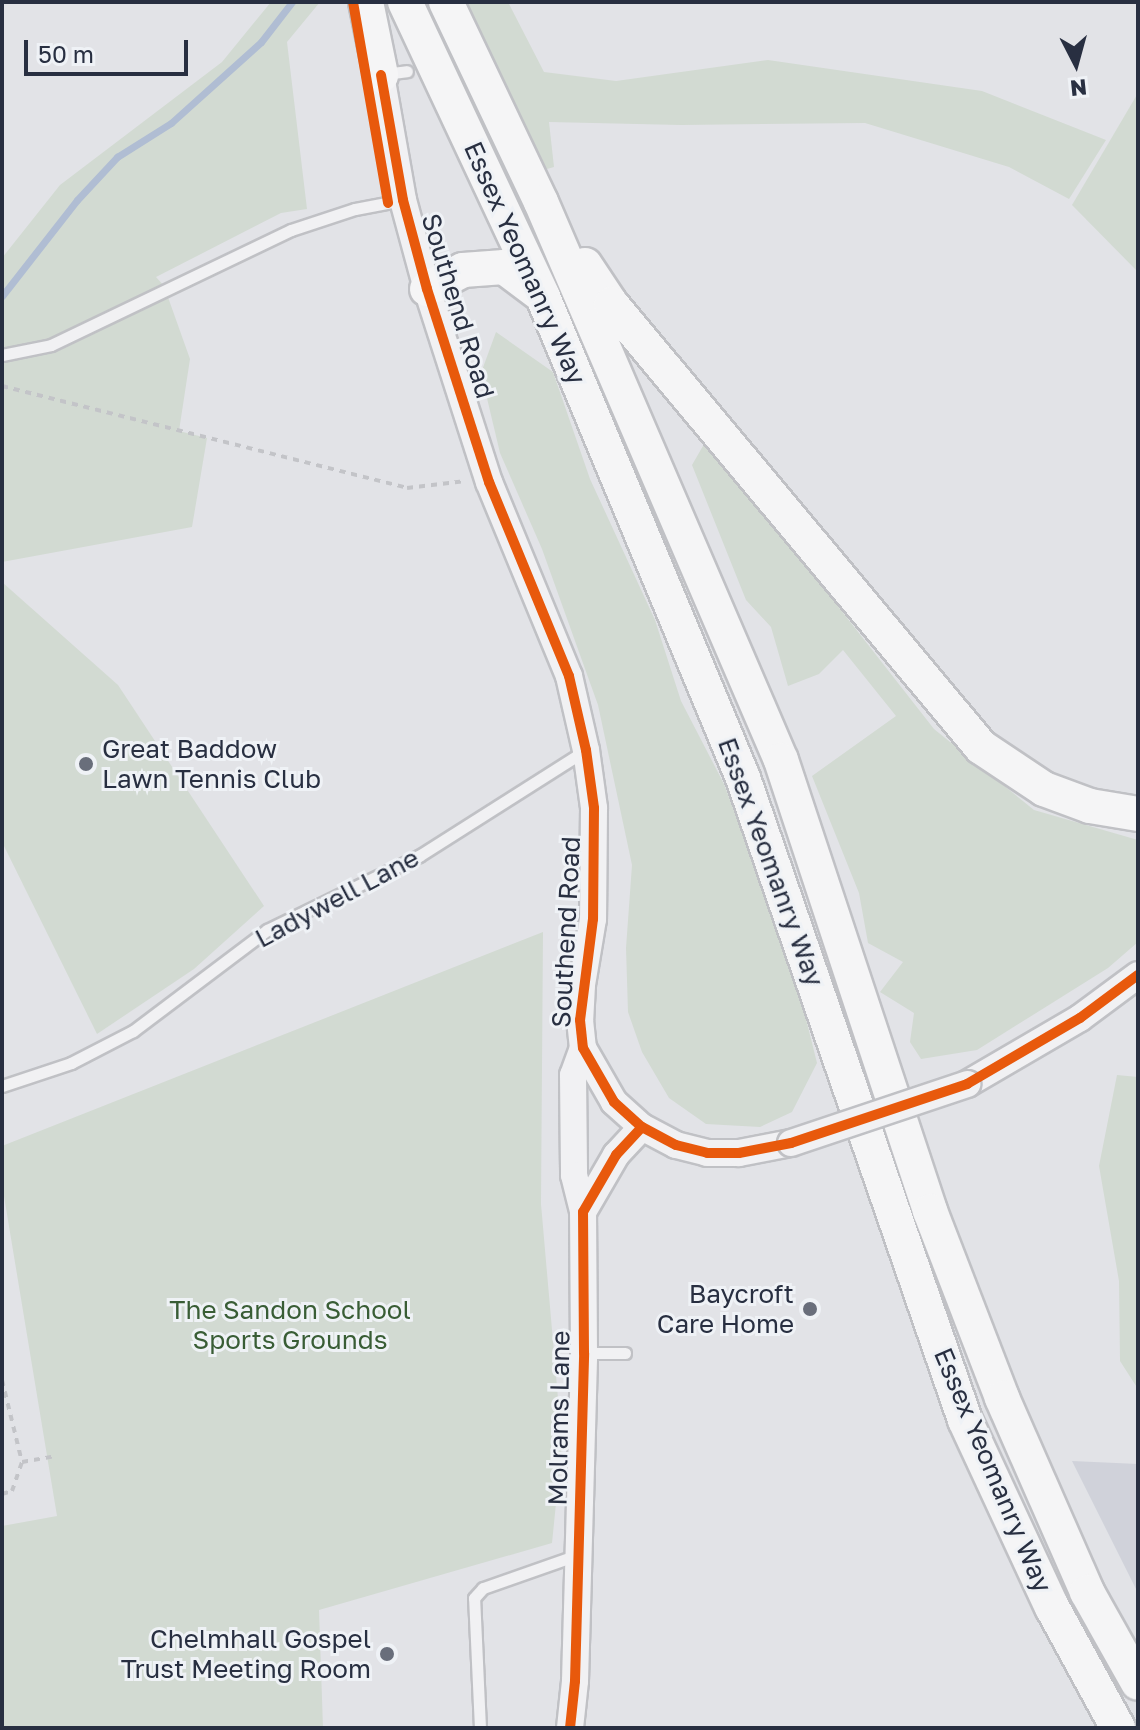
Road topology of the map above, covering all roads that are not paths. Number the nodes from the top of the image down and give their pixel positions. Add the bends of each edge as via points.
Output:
1 (366, 2) edge
2 (405, 2) edge
3 (446, 2) edge
4 (394, 73) joint
5 (403, 200) junction
6 (541, 202) junction
7 (427, 289) junction
8 (543, 297) junction
9 (2, 355) edge
10 (586, 750) junction
11 (1138, 814) edge
12 (1138, 975) edge
13 (583, 1048) junction
14 (2, 1086) edge
15 (642, 1127) junction
16 (583, 1212) junction
17 (584, 1353) junction
18 (625, 1353) dead end
19 (579, 1555) junction
20 (1138, 1683) edge
21 (480, 1728) edge
22 (570, 1728) edge
23 (1118, 1728) edge

1 - 4 main road
2 - 8 main road, Essex Yeomanry Way
3 - 6 main road
4 - 5 street, Southend Road
5 - 7 street, Southend Road
5 - 9 lane via 291,230 51,345
6 - 11 main road via 611,304 981,747 1044,789 1090,806
6 - 20 main road, Essex Yeomanry Way via 781,760 930,1211 1002,1398 1087,1592
7 - 8 main road via 463,270 504,267
7 - 10 street, Southend Road via 488,478 569,676
8 - 23 main road, Essex Yeomanry Way via 743,778 965,1420 1052,1607
10 - 13 street, Southend Road via 594,808 593,919 580,1020
10 - 14 lane, Ladywell Lane via 419,856 267,930 133,1031 71,1063
12 - 15 street, Southend Road, bridge via 1080,1018 967,1084 791,1143 707,1153 676,1145
13 - 15 street, Southend Road via 614,1102
13 - 16 street, Molrams Lane via 573,1089 574,1175
15 - 16 street via 616,1155
16 - 17 street, Molrams Lane
17 - 18 lane
17 - 19 street, Molrams Lane
19 - 21 lane via 483,1588 474,1598
19 - 22 street, Molrams Lane

